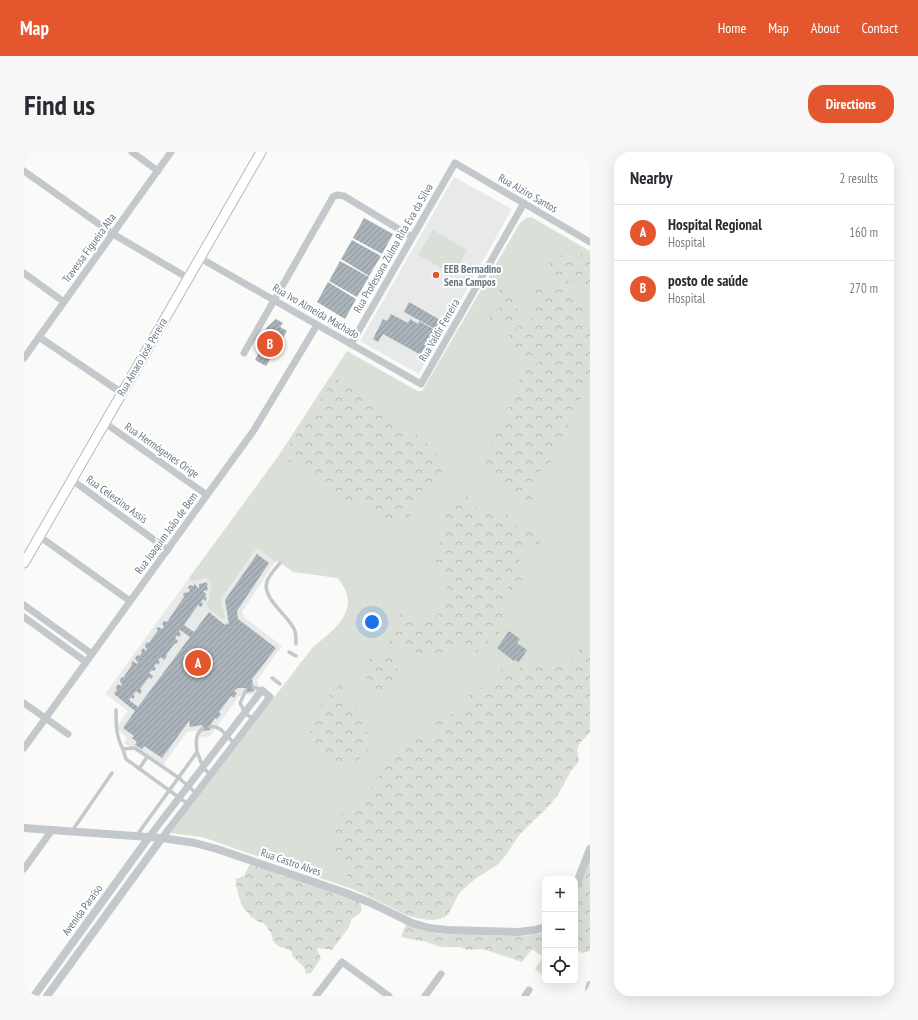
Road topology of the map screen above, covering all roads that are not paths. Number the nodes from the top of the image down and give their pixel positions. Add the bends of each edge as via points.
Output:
1 (26, 152) edge
2 (132, 152) edge
3 (171, 152) edge
4 (261, 152) edge
5 (24, 155) edge
6 (455, 163) joint
7 (24, 171) edge
8 (158, 171) junction
9 (524, 203) junction
10 (112, 234) junction
11 (412, 237) junction
12 (590, 242) edge
13 (200, 258) junction
14 (24, 273) edge
15 (188, 278) junction
16 (274, 300) junction
17 (64, 302) junction
18 (317, 325) junction
19 (39, 337) junction
20 (351, 344) junction
21 (244, 353) dead end
22 (24, 358) edge
23 (421, 384) joint
24 (122, 393) junction
25 (105, 423) junction
26 (72, 480) junction
27 (207, 495) junction
28 (39, 536) junction
29 (168, 550) junction
30 (24, 563) edge
31 (280, 563) dead end
32 (130, 601) junction
33 (24, 605) edge
34 (24, 617) edge
35 (296, 644) dead end
36 (289, 652) dead end
37 (92, 654) junction
38 (296, 656) dead end
39 (86, 662) junction
40 (272, 678) dead end
41 (280, 684) dead end
42 (253, 687) dead end
43 (246, 690) dead end
44 (262, 690) junction
45 (24, 702) edge
46 (116, 710) dead end
47 (245, 713) junction
48 (45, 718) junction
49 (253, 719) junction
50 (210, 727) dead end
51 (203, 728) dead end
52 (68, 734) dead end
53 (227, 736) junction
54 (234, 743) junction
55 (24, 748) edge
56 (123, 749) junction
57 (197, 752) junction
58 (148, 756) junction
59 (203, 768) junction
60 (139, 769) junction
61 (112, 773) dead end
62 (210, 775) junction
63 (179, 778) junction
64 (188, 786) junction
65 (170, 791) junction
66 (196, 793) junction
67 (179, 798) junction
68 (188, 804) junction
69 (24, 828) edge
70 (52, 830) junction
71 (72, 831) junction
72 (137, 836) junction
73 (149, 837) junction
74 (162, 838) junction
75 (590, 849) edge
76 (24, 869) edge
77 (578, 880) edge
78 (542, 928) edge
79 (441, 974) dead end
80 (590, 985) edge
81 (34, 996) edge
82 (47, 996) edge
83 (316, 996) edge
84 (389, 996) edge
85 (425, 996) edge
86 (588, 996) edge

1 - 5 street
2 - 8 street
3 - 8 street, Travessa Figueira Alta
4 - 13 main road, Rua Amaro José Pereira
6 - 9 street, Rua Alziro Santos
6 - 11 street, Rua Professora Zulma Rita Eva da Silva
7 - 10 street
8 - 10 street, Travessa Figueira Alta
9 - 12 street, Rua Alziro Santos
9 - 23 street, Rua Valdir Ferreira
10 - 15 street
10 - 17 street, Travessa Figueira Alta
11 - 16 street via 344,196 337,195 331,200
11 - 20 street, Rua Professora Zulma Rita Eva da Silva
13 - 15 main road, Rua Amaro José Pereira
13 - 16 street, Rua Ivo Almeida Machado
14 - 17 street
15 - 24 main road, Rua Amaro José Pereira
16 - 18 street, Rua Ivo Almeida Machado
16 - 21 street
17 - 19 street, Travessa Figueira Alta
18 - 20 street, Rua Ivo Almeida Machado
18 - 27 street, Rua Joaquim João de Bem via 261,420
19 - 22 street, Travessa Figueira Alta
19 - 24 street
20 - 23 street, Rua Ivo Almeida Machado
24 - 25 main road, Rua Amaro José Pereira
25 - 26 main road, Rua Amaro José Pereira
25 - 27 street, Rua Hermógenes Orige
26 - 28 main road, Rua Amaro José Pereira
26 - 29 street, Rua Celestino Assis
27 - 29 street, Rua Joaquim João de Bem
28 - 30 main road, Rua Amaro José Pereira
28 - 32 street
29 - 32 street, Rua Joaquim João de Bem
31 - 35 lane via 267,581 266,590 296,633
32 - 37 street, Rua Joaquim João de Bem
33 - 37 street
34 - 39 street
36 - 38 lane
37 - 39 street, Rua Joaquim João de Bem
39 - 48 street, Rua Joaquim João de Bem
40 - 41 lane
42 - 44 lane
43 - 47 lane via 240,703
44 - 47 street
44 - 49 street via 270,697
45 - 48 street
46 - 56 lane via 117,733
47 - 49 lane
47 - 53 street
48 - 52 street
48 - 55 street, Rua Joaquim João de Bem
49 - 54 street
50 - 53 lane via 218,727
51 - 57 lane via 196,737
53 - 54 lane
53 - 59 street
54 - 62 street
56 - 58 lane via 135,748
56 - 60 lane via 126,759
57 - 59 lane
57 - 63 lane
58 - 60 lane
58 - 63 lane
59 - 62 lane
59 - 64 street
60 - 65 lane
61 - 71 lane
62 - 66 street
63 - 64 lane
63 - 65 lane
64 - 66 lane
64 - 67 street
65 - 67 lane
65 - 72 lane
66 - 68 street
67 - 68 lane
67 - 73 street
68 - 74 street
69 - 70 street, Rua Castro Alves
70 - 71 street, Rua Castro Alves
70 - 76 street
71 - 72 street, Rua Castro Alves
72 - 73 street, Rua Castro Alves
73 - 74 street, Rua Castro Alves
73 - 81 street, Avenida Paraíso
74 - 78 street, Rua Castro Alves via 195,842 346,892 412,923 429,928 519,932
74 - 82 street, Avenida Paraíso
75 - 77 street
79 - 85 street
80 - 86 street
83 - 84 street via 342,962

